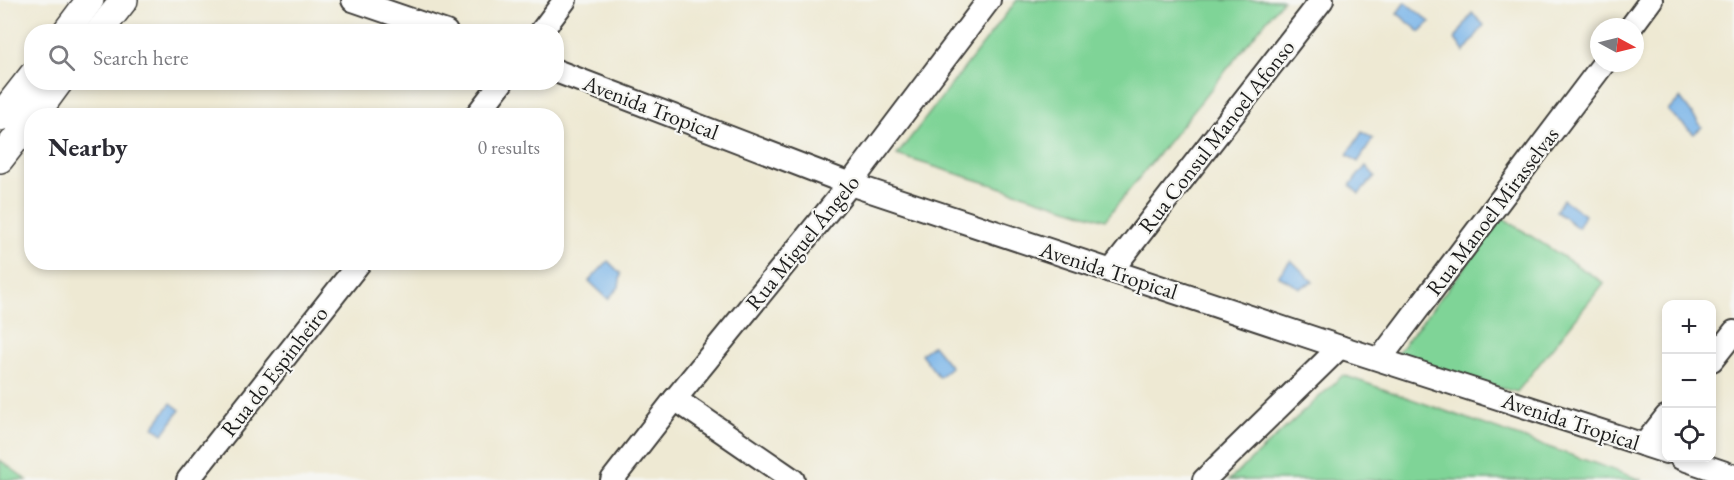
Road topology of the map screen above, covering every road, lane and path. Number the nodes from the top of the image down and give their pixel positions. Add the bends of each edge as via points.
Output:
1 (90, 0) edge
2 (124, 0) edge
3 (353, 0) edge
4 (565, 0) edge
5 (989, 0) edge
6 (1322, 0) edge
7 (1651, 0) edge
8 (1638, 18) edge
9 (72, 24) edge
10 (105, 24) edge
11 (423, 24) edge
12 (547, 24) edge
13 (1597, 72) edge
14 (564, 74) edge
15 (24, 86) edge
16 (53, 90) edge
17 (496, 90) edge
18 (40, 108) edge
19 (482, 108) edge
20 (0, 117) edge
21 (24, 128) edge
22 (0, 159) edge
23 (850, 184) junction
24 (354, 270) edge
25 (1111, 271) junction
26 (1734, 332) edge
27 (1340, 347) junction
28 (1716, 355) edge
29 (1380, 359) junction
30 (675, 399) junction
31 (1662, 422) edge
32 (1644, 445) junction
33 (1662, 452) edge
34 (1693, 462) edge
35 (1734, 476) edge
36 (188, 480) edge
37 (612, 480) edge
38 (793, 480) edge
39 (1204, 480) edge

1 - 9 street
2 - 10 street
3 - 11 street
4 - 12 street
5 - 23 street, Rua Miguel Ángelo
6 - 25 street, Rua Consul Manoel Afonso
7 - 8 street
13 - 29 street, Rua Manoel Mirasselvas
14 - 23 street, Avenida Tropical
15 - 20 street
16 - 18 street
17 - 19 street
21 - 22 street
23 - 25 street, Avenida Tropical
23 - 30 street, Rua Miguel Ángelo
24 - 36 street, Rua do Espinheiro
25 - 27 street, Avenida Tropical
26 - 28 street
27 - 29 street, Avenida Tropical
27 - 39 street
29 - 32 street, Avenida Tropical
30 - 37 street, Rua Miguel Ángelo
30 - 38 street
31 - 32 street
32 - 33 street, Avenida Tropical
34 - 35 street

